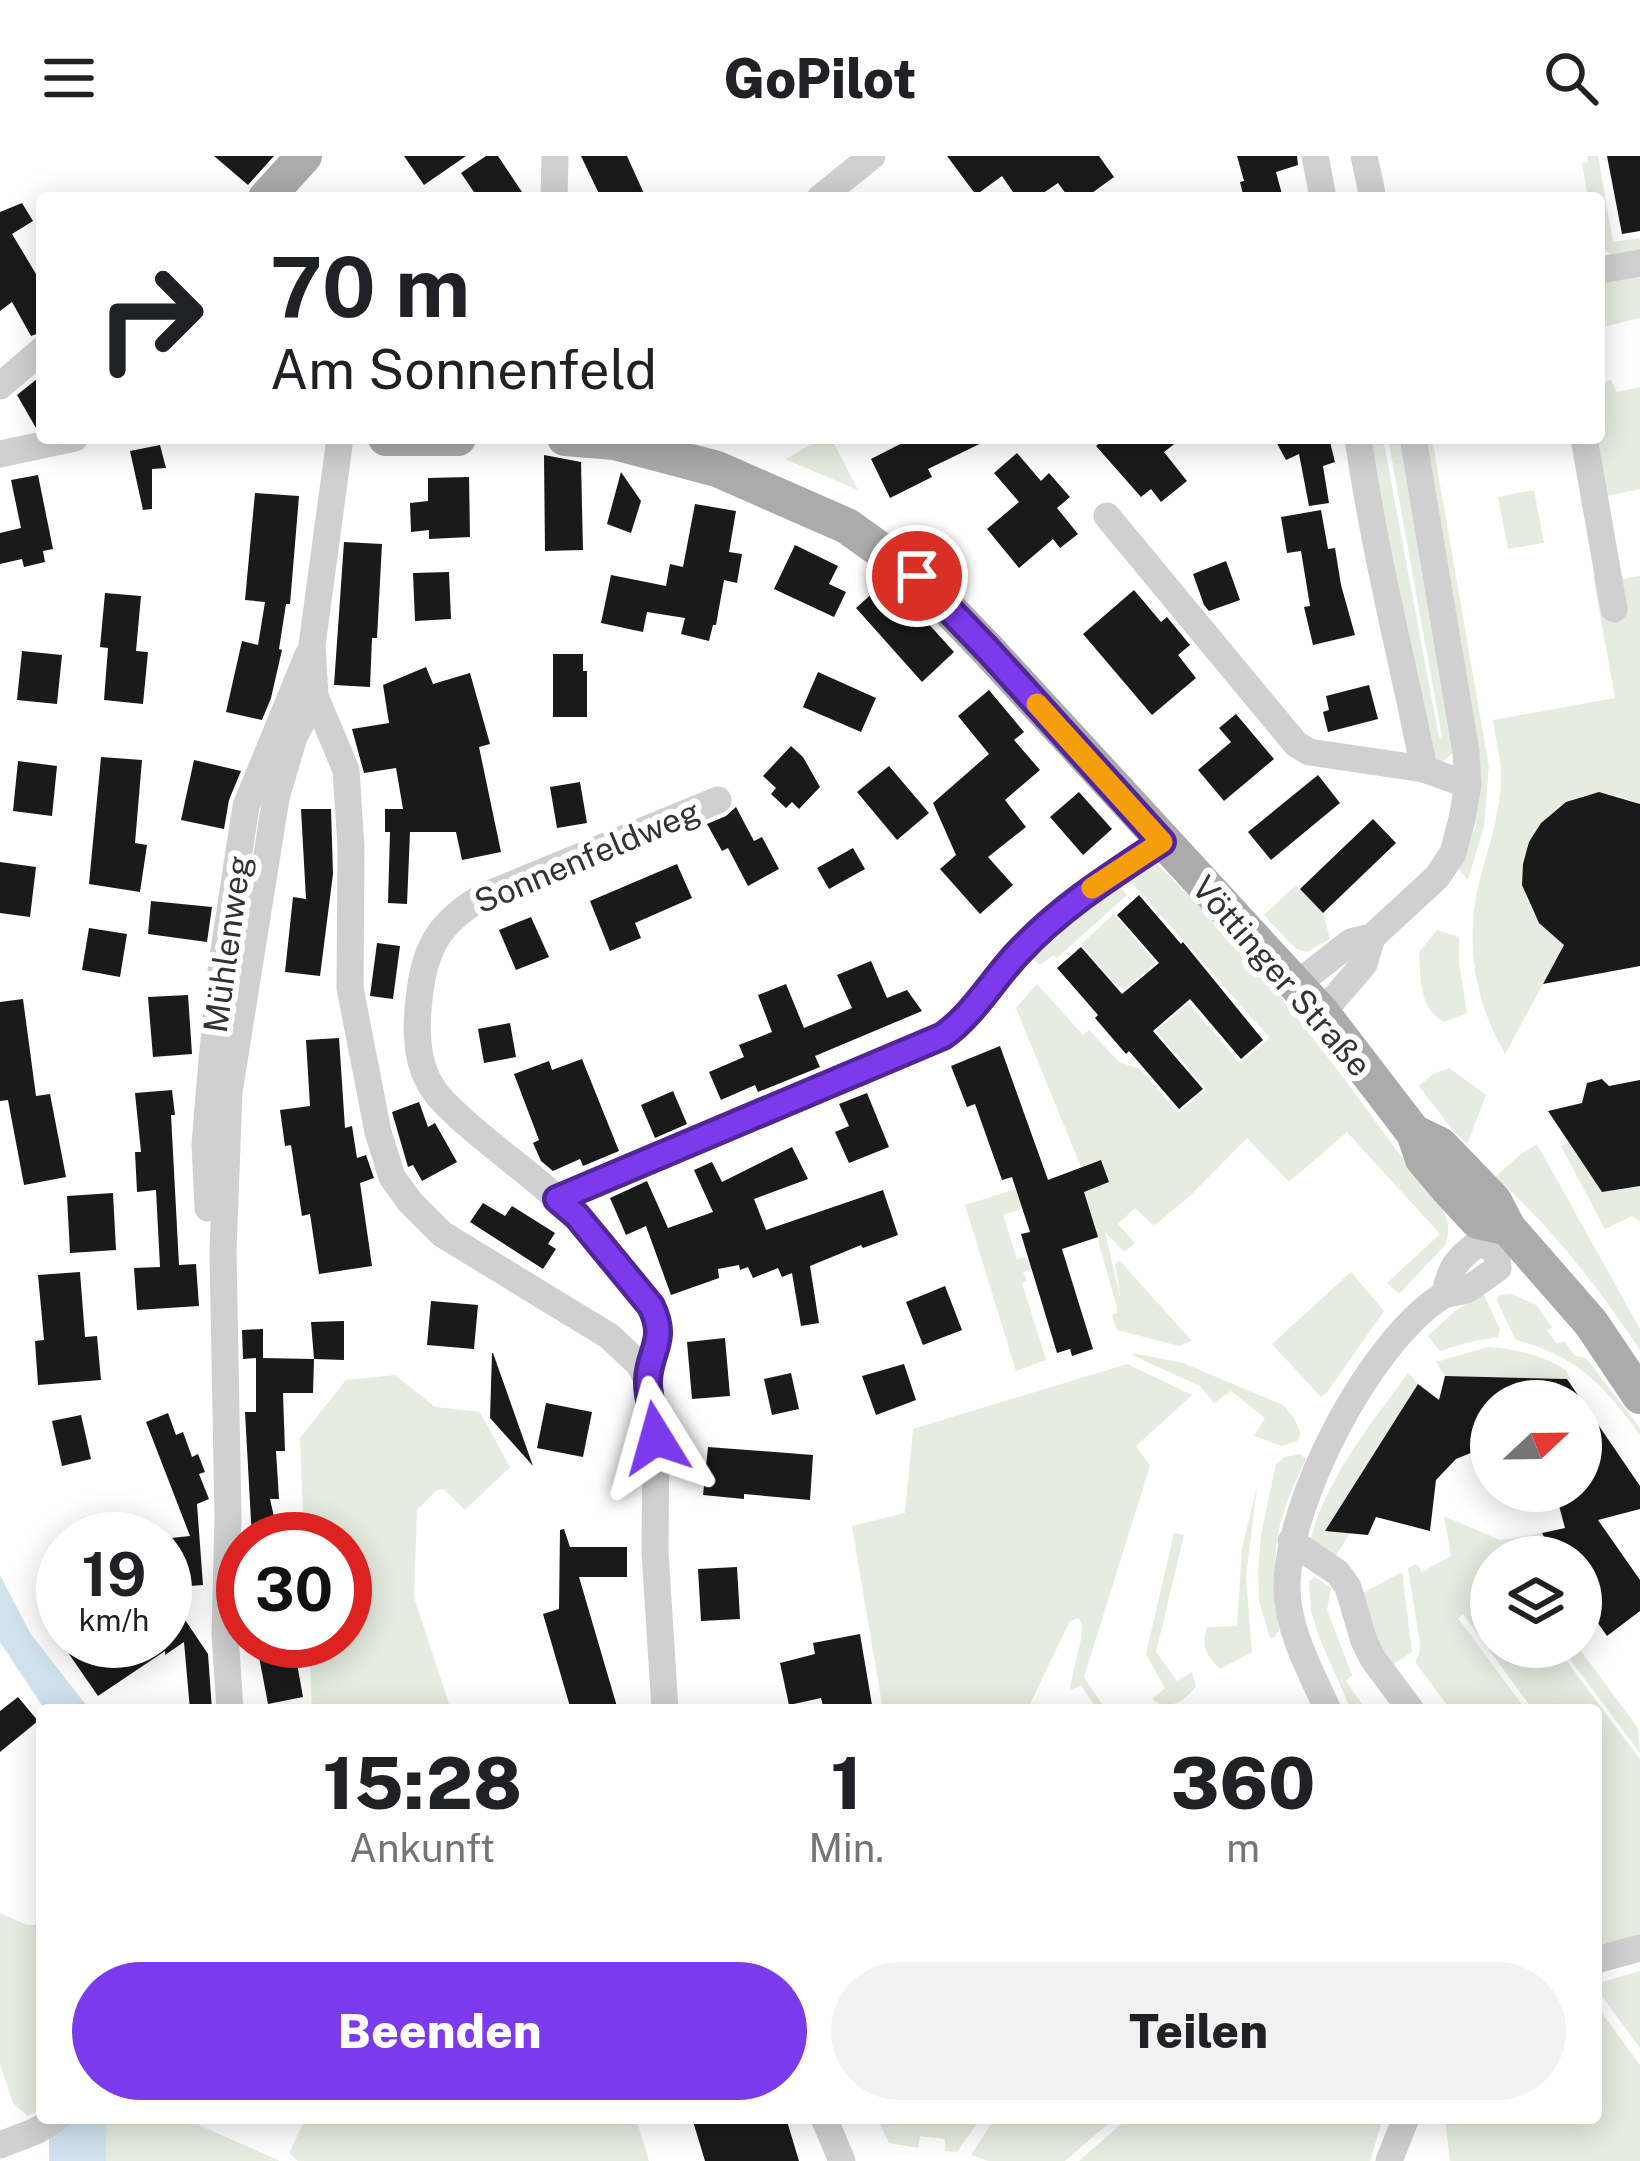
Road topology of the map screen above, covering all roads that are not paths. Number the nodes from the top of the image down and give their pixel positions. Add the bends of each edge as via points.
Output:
1 (304, 156) edge
2 (555, 156) edge
3 (872, 156) edge
4 (1316, 156) edge
5 (1364, 156) edge
6 (271, 192) edge
7 (554, 192) edge
8 (827, 192) edge
9 (1322, 192) edge
10 (1372, 192) edge
11 (1640, 263) edge
12 (1605, 269) edge
13 (36, 355) edge
14 (0, 386) edge
15 (47, 444) edge
16 (339, 444) edge
17 (623, 444) edge
18 (1359, 444) edge
19 (1414, 444) edge
20 (1585, 444) edge
21 (0, 454) edge
22 (1107, 516) dead end
23 (1614, 609) dead end
24 (312, 645) junction
25 (315, 696) junction
26 (1424, 769) junction
27 (1468, 784) junction
28 (718, 800) dead end
29 (1162, 842) junction
30 (1372, 937) junction
31 (1296, 986) junction
32 (1322, 1013) junction
33 (557, 1199) junction
34 (1505, 1236) junction
35 (223, 1252) junction
36 (648, 1380) junction
37 (1640, 1396) edge
38 (1291, 1541) junction
39 (230, 1704) edge
40 (665, 1704) edge
41 (1325, 1704) edge
42 (1407, 1704) edge
43 (1640, 1948) edge
44 (1602, 1958) edge
45 (47, 2124) edge
46 (827, 2124) edge
47 (1404, 2124) edge
48 (0, 2145) edge
49 (842, 2161) edge
50 (1389, 2161) edge

1 - 6 main road
2 - 7 street
3 - 8 street
4 - 9 street
5 - 10 street
11 - 12 street
13 - 14 street
15 - 21 street
16 - 24 street
17 - 29 main road, Vöttinger Straße via 718,469 847,526 917,576
18 - 26 street
19 - 27 street
20 - 23 street
22 - 26 street via 1295,744
24 - 25 street
24 - 35 street, Mühlenweg via 246,806 222,963 205,1144 208,1209
25 - 35 street, Mühlenweg via 276,798 261,884 229,1092
25 - 36 street via 346,770 350,988 392,1177 442,1234 609,1336
26 - 27 street
27 - 30 street via 1453,853
28 - 33 street, Sonnenfeldweg via 484,896 455,913 425,956 417,1031 429,1082
29 - 31 main road, Vöttinger Straße
29 - 33 street via 1046,926 943,1036
30 - 31 street via 1351,942
30 - 32 street via 1364,964
31 - 32 main road, Vöttinger Straße
32 - 34 main road, Vöttinger Straße via 1414,1133 1423,1159 1478,1221
33 - 36 street, Sonnenfeldweg via 651,1306 658,1334
34 - 37 main road, Vöttinger Straße via 1586,1318
34 - 38 street via 1498,1268 1463,1292 1445,1294 1356,1394
35 - 39 street, Mühlenweg
36 - 40 street, Sonnenfeldweg
38 - 41 street via 1287,1592 1298,1643
38 - 42 street via 1348,1587 1373,1659
43 - 44 street
45 - 48 street
46 - 49 street
47 - 50 street

